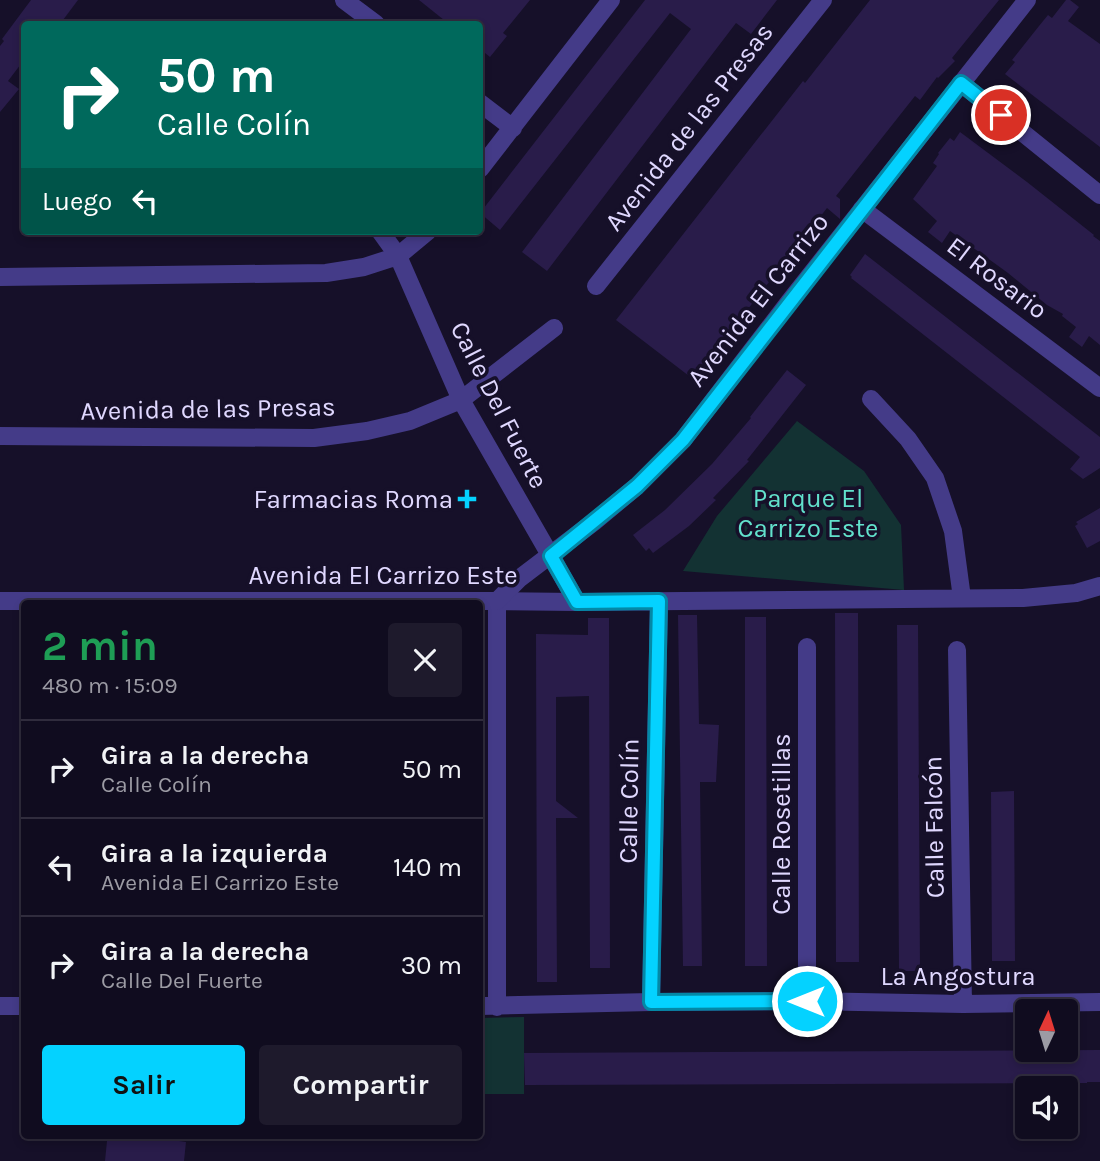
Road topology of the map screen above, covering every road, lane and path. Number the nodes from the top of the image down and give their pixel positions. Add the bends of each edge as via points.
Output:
1 (344, 0) edge
2 (822, 0) edge
3 (1027, 0) edge
4 (604, 3) edge
5 (372, 21) edge
6 (961, 83) junction
7 (483, 105) edge
8 (513, 128) junction
9 (483, 165) edge
10 (1100, 195) edge
11 (862, 209) junction
12 (383, 235) edge
13 (423, 235) edge
14 (398, 256) junction
15 (0, 277) edge
16 (596, 286) dead end
17 (554, 328) dead end
18 (1100, 388) edge
19 (871, 399) dead end
20 (461, 400) junction
21 (0, 436) edge
22 (551, 556) junction
23 (1100, 586) edge
24 (962, 598) junction
25 (0, 601) edge
26 (483, 601) edge
27 (497, 601) junction
28 (659, 601) junction
29 (21, 602) edge
30 (577, 602) junction
31 (807, 647) dead end
32 (957, 650) dead end
33 (807, 1001) junction
34 (651, 1002) junction
35 (1100, 1002) edge
36 (963, 1004) junction
37 (0, 1006) edge
38 (21, 1006) edge
39 (488, 1006) edge

1 - 5 street
2 - 16 street, Avenida de las Presas
3 - 6 street, Avenida El Carrizo
4 - 8 street
6 - 10 street
6 - 11 street, Avenida El Carrizo
7 - 8 street
8 - 9 street
11 - 18 street, El Rosario
11 - 22 street, Avenida El Carrizo via 683,440 637,486
12 - 14 street, Calle Del Fuerte
13 - 14 street
14 - 15 street via 326,273
14 - 20 street, Calle Del Fuerte
17 - 20 street, Avenida de las Presas
19 - 24 street via 908,439 935,478 953,531
20 - 21 street, Avenida de las Presas via 410,421 314,438
20 - 22 street, Calle Del Fuerte
22 - 27 street, Avenida El Carrizo
22 - 30 street, Calle Del Fuerte
23 - 24 street, Avenida El Carrizo Este via 1036,597
24 - 28 street, Avenida El Carrizo Este
25 - 29 street, Avenida El Carrizo Este
26 - 27 street, Avenida El Carrizo Este
27 - 30 street, Avenida El Carrizo Este
27 - 39 street
28 - 30 street, Avenida El Carrizo Este
28 - 34 street, Calle Colín
31 - 33 street, Calle Rosetillas
32 - 36 street, Calle Falcón
33 - 34 street, La Angostura
33 - 36 street, La Angostura
34 - 39 street, La Angostura
35 - 36 street, La Angostura
37 - 38 street

